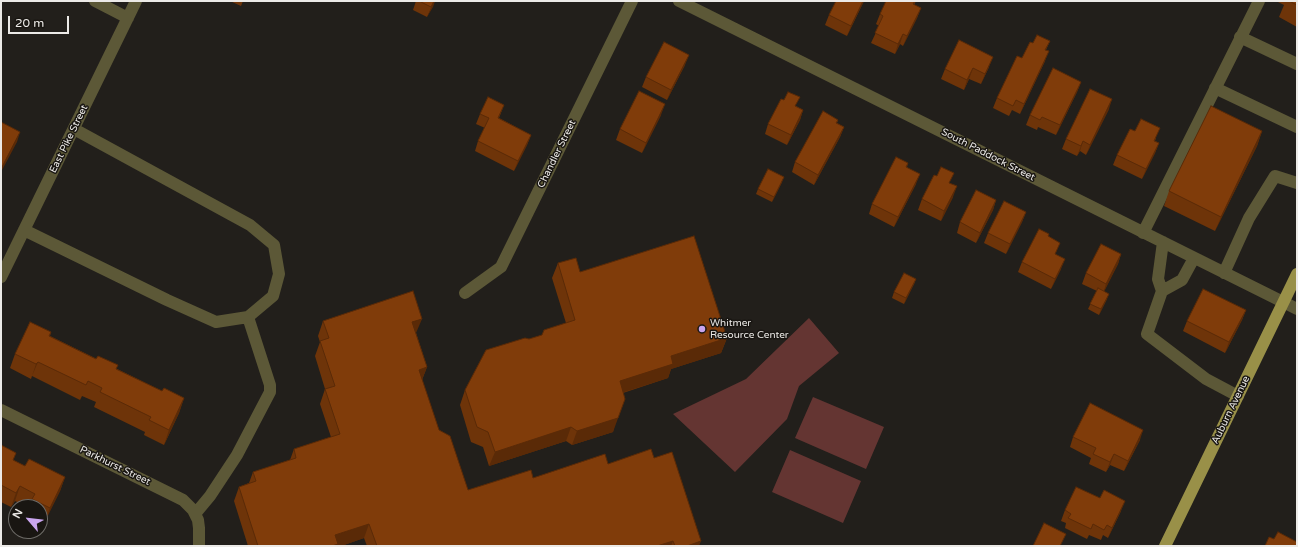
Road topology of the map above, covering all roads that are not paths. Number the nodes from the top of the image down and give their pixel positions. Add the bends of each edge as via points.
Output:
1 (95, 1) edge
2 (136, 1) edge
3 (632, 1) edge
4 (679, 1) edge
5 (1258, 1) edge
6 (128, 18) junction
7 (1240, 37) junction
8 (1297, 64) edge
9 (1215, 88) junction
10 (1297, 127) edge
11 (74, 129) junction
12 (1297, 183) edge
13 (24, 230) junction
14 (1143, 233) junction
15 (1163, 242) junction
16 (1194, 258) junction
17 (1224, 273) junction
18 (1297, 274) edge
19 (1, 278) edge
20 (1162, 291) junction
21 (465, 293) dead end
22 (1283, 303) junction
23 (1297, 309) edge
24 (248, 317) junction
25 (1238, 396) junction
26 (1, 410) edge
27 (195, 514) junction
28 (199, 546) edge
29 (1165, 546) edge

1 - 6 street
2 - 6 street, East Pike Street
3 - 21 street, Chandler Street via 501,267
4 - 14 street, South Paddock Street
5 - 7 street
6 - 11 street, East Pike Street
7 - 8 street
7 - 9 street
9 - 10 street
9 - 14 street
11 - 13 street, East Pike Street
11 - 24 street via 250,225 274,246 279,274 273,296
12 - 17 street via 1275,176 1249,218
13 - 19 street, East Pike Street
13 - 24 street via 216,322
14 - 15 street, South Paddock Street
15 - 16 street, South Paddock Street
15 - 20 street via 1158,279
16 - 17 street, South Paddock Street
16 - 20 street via 1182,280
17 - 22 street, South Paddock Street
18 - 22 main road, Auburn Avenue
20 - 25 street via 1147,334 1206,379
22 - 23 street, South Paddock Street
22 - 25 main road, Auburn Avenue
24 - 27 street via 270,392 237,455
25 - 29 main road, Auburn Avenue
26 - 27 street, Parkhurst Street via 183,500
27 - 28 street via 199,528

